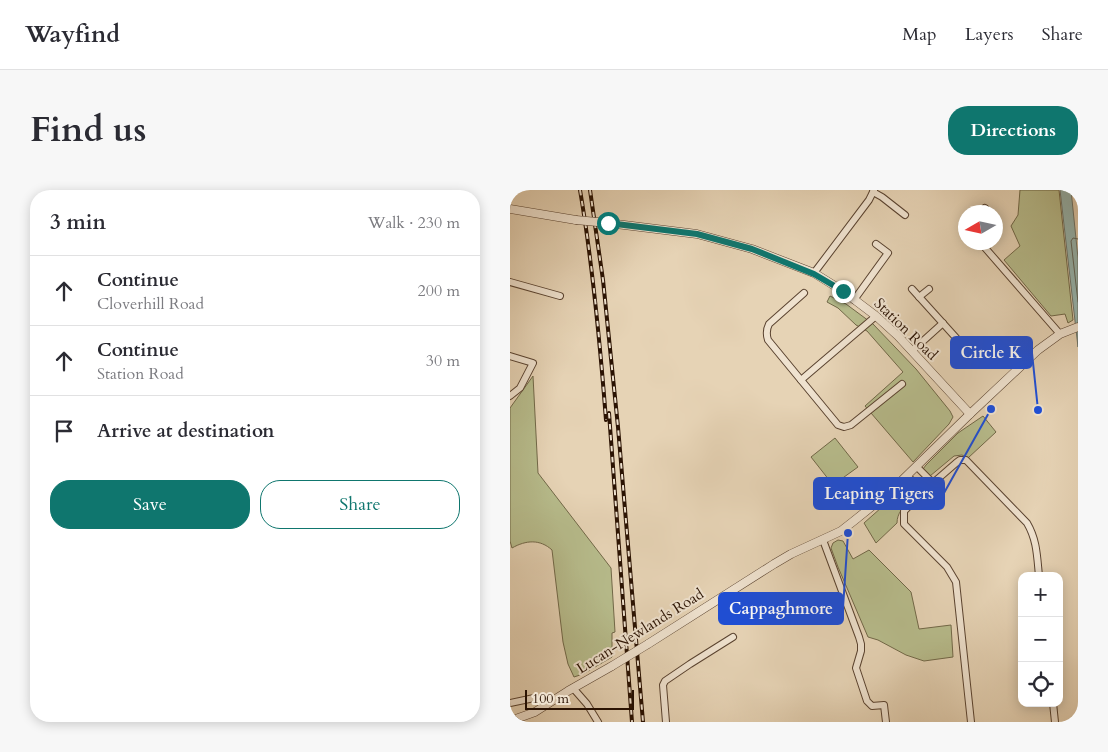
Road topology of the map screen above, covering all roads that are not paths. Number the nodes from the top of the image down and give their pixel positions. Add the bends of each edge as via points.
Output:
1 (874, 191) edge
2 (510, 209) edge
3 (905, 215) dead end
4 (876, 244) dead end
5 (987, 250) edge
6 (814, 274) junction
7 (510, 282) edge
8 (912, 289) dead end
9 (929, 289) dead end
10 (804, 293) dead end
11 (560, 296) dead end
12 (919, 297) junction
13 (854, 300) junction
14 (876, 316) junction
15 (944, 323) junction
16 (1076, 328) edge
17 (1060, 334) junction
18 (958, 340) dead end
19 (990, 349) dead end
20 (912, 350) junction
21 (510, 356) edge
22 (1020, 366) junction
23 (802, 380) junction
24 (902, 384) dead end
25 (510, 396) edge
26 (970, 414) junction
27 (916, 467) junction
28 (907, 476) junction
29 (933, 483) junction
30 (924, 492) junction
31 (823, 540) junction
32 (1040, 572) edge
33 (733, 637) dead end
34 (573, 688) junction
35 (534, 698) dead end
36 (510, 704) edge
37 (1053, 707) edge
38 (510, 721) edge
39 (598, 722) edge
40 (666, 722) edge
41 (886, 722) edge
42 (971, 722) edge
43 (1054, 722) edge

1 - 3 street
1 - 6 street
2 - 6 street, Station Road, bridge via 697,234 752,249
4 - 13 street via 888,253
5 - 17 street
6 - 13 street, Station Road
7 - 11 street
8 - 12 street
9 - 12 street
10 - 23 street via 769,324 766,334
12 - 15 street
13 - 14 street, Station Road
14 - 20 street, Station Road
14 - 23 street
15 - 18 street
15 - 20 street
16 - 17 street, Lucan-Newlands Road
17 - 22 street, Lucan-Newlands Road
19 - 22 street via 999,344
20 - 26 street, Station Road
21 - 25 street via 533,363 520,388
22 - 26 street, Lucan-Newlands Road
23 - 24 street via 838,425 844,427 851,426
26 - 27 street, Lucan-Newlands Road
27 - 28 street, Lucan-Newlands Road
27 - 29 street
28 - 30 street
28 - 31 street, Lucan-Newlands Road via 841,531
29 - 30 street
29 - 32 street via 960,460 966,460 1030,529 1036,544
30 - 42 street via 904,511 904,524 947,567 956,582
31 - 34 street, Lucan-Newlands Road, bridge via 774,564
31 - 41 street via 861,644 856,668 867,701 872,706 884,705
33 - 40 street via 665,681
34 - 38 street, Lucan-Newlands Road via 535,712
34 - 39 street
35 - 36 street
37 - 43 street

